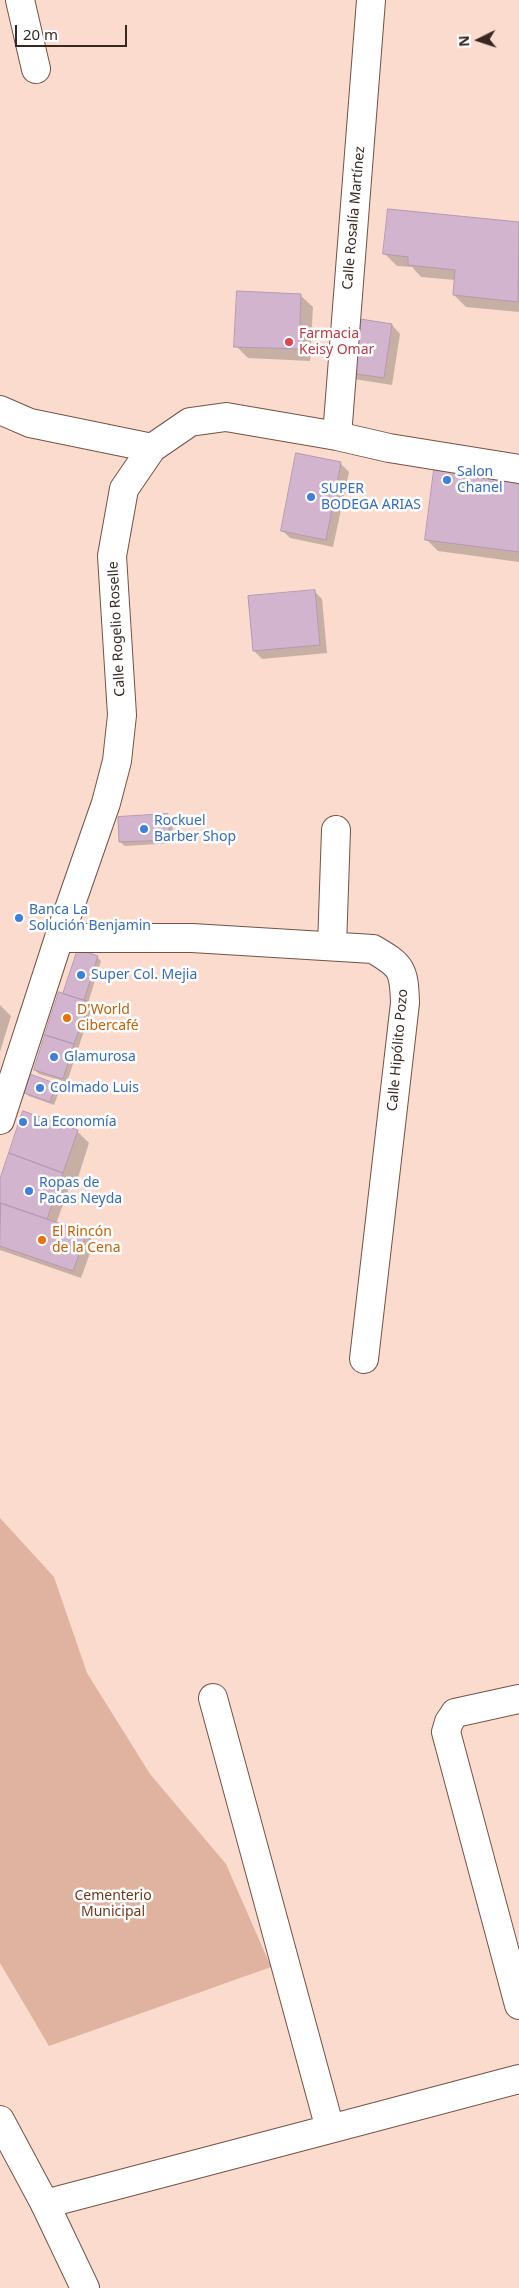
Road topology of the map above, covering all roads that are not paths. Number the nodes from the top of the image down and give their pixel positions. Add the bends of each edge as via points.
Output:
1 (20, 0) edge
2 (371, 0) edge
3 (36, 69) dead end
4 (0, 410) edge
5 (337, 436) junction
6 (152, 448) junction
7 (519, 469) edge
8 (336, 830) dead end
9 (59, 938) junction
10 (332, 946) junction
11 (0, 1120) edge
12 (364, 1359) dead end
13 (213, 1698) dead end
14 (519, 1699) edge
15 (519, 2005) edge
16 (519, 2079) edge
17 (0, 2120) edge
18 (330, 2129) junction
19 (45, 2204) junction
20 (85, 2288) edge

1 - 3 street
2 - 5 street, Calle Rosalía Martínez
4 - 6 street via 30,423
5 - 6 street, Calle Rogelio Roselle via 226,417 190,422
5 - 7 street, Calle Rogelio Roselle via 389,448
6 - 9 street, Calle Rogelio Roselle via 124,489 112,556 122,715 117,761 106,803
8 - 10 street
9 - 10 street, Calle Hipólito Pozo via 192,938
9 - 11 street, Calle Rogelio Roselle
10 - 12 street, Calle Hipólito Pozo via 373,949 393,960 404,976 405,1003
13 - 18 street
14 - 15 street via 455,1713 446,1732
16 - 18 street
17 - 19 street
18 - 19 street
19 - 20 street

